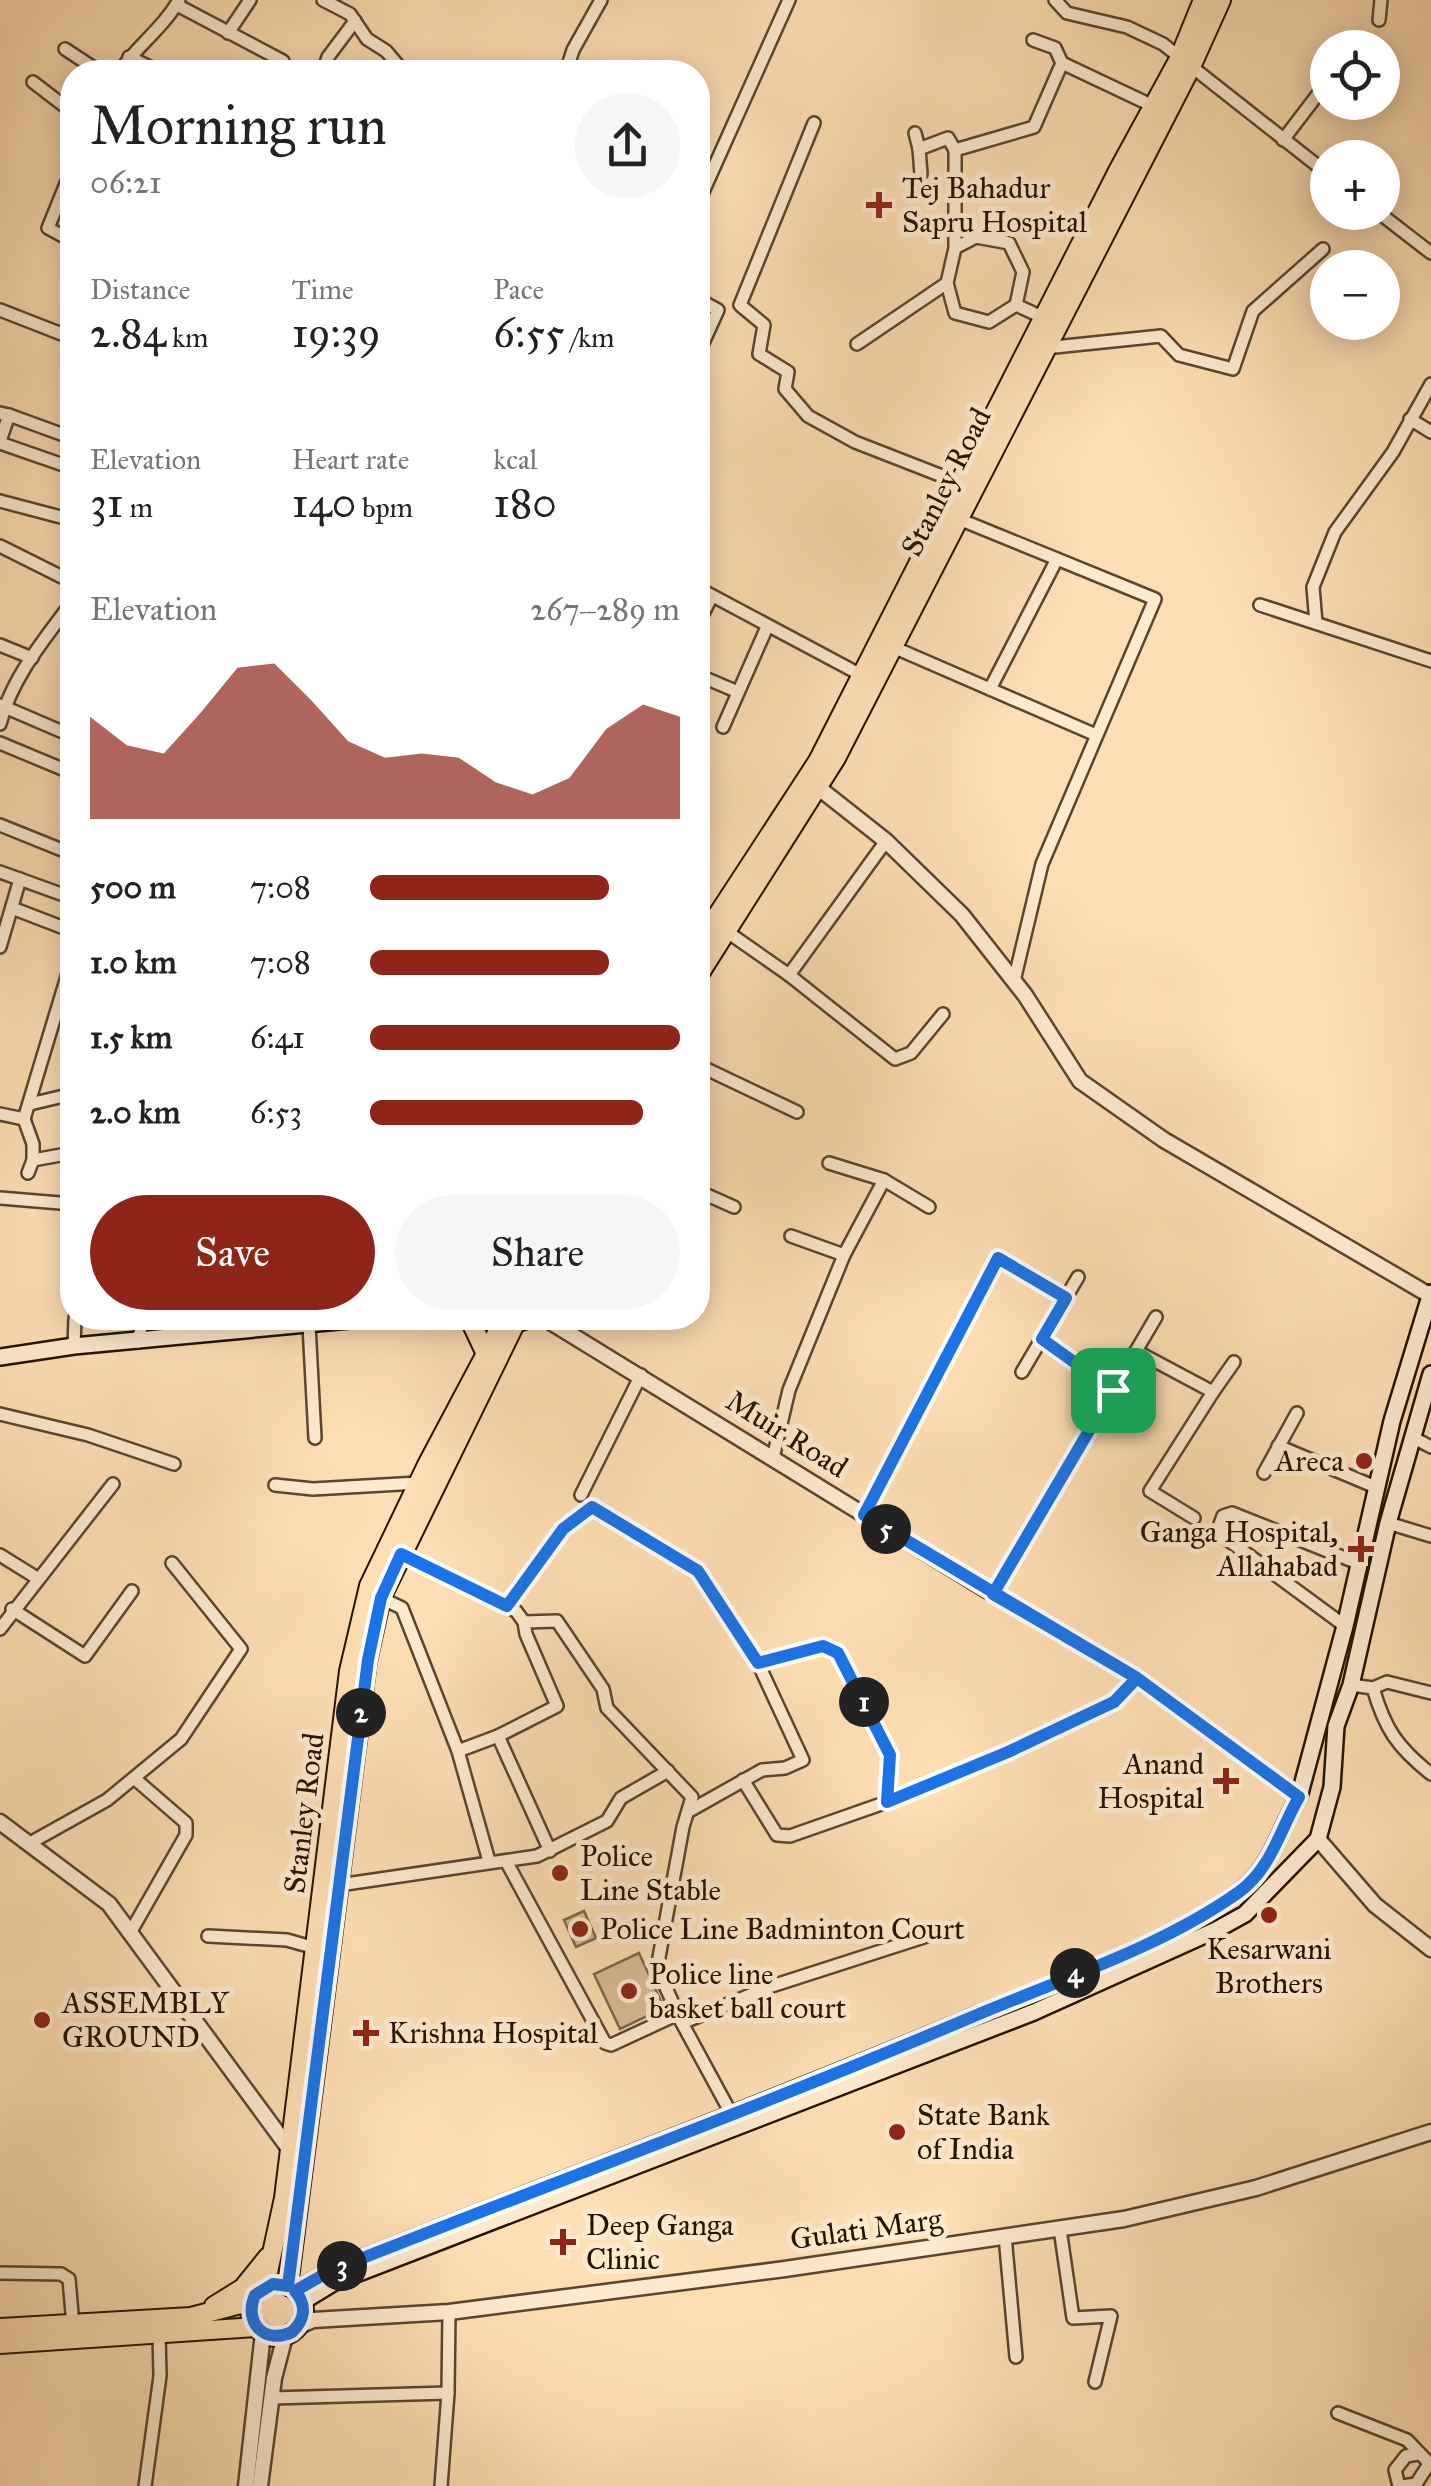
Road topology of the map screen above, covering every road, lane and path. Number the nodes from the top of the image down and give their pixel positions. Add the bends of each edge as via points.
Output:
1 (250, 0) edge
2 (323, 0) edge
3 (600, 0) edge
4 (789, 0) edge
5 (1055, 0) edge
6 (1202, 0) edge
7 (1221, 0) edge
8 (1381, 0) edge
9 (178, 2) edge
10 (1068, 6) edge
11 (1378, 20) dead end
12 (355, 21) junction
13 (228, 34) junction
14 (1033, 40) dead end
15 (65, 49) dead end
16 (129, 57) junction
17 (82, 60) edge
18 (127, 60) edge
19 (135, 60) edge
20 (283, 60) dead end
21 (327, 60) edge
22 (394, 60) edge
23 (570, 60) edge
24 (1062, 64) junction
25 (1185, 64) junction
26 (33, 82) dead end
27 (60, 103) edge
28 (1310, 105) edge
29 (1153, 106) junction
30 (814, 124) dead end
31 (915, 134) dead end
32 (1283, 140) junction
33 (919, 149) junction
34 (955, 150) junction
35 (1310, 160) edge
36 (920, 174) dead end
37 (710, 176) edge
38 (60, 206) edge
39 (1400, 229) edge
40 (60, 235) edge
41 (956, 248) junction
42 (1324, 249) dead end
43 (1431, 252) edge
44 (947, 283) junction
45 (710, 305) edge
46 (1016, 305) junction
47 (0, 310) edge
48 (1044, 318) junction
49 (710, 328) edge
50 (60, 333) edge
51 (856, 344) dead end
52 (1045, 348) junction
53 (1431, 384) edge
54 (5, 414) edge
55 (1410, 419) junction
56 (1431, 432) edge
57 (60, 434) edge
58 (0, 442) edge
59 (60, 464) edge
60 (960, 483) junction
61 (0, 501) edge
62 (952, 516) junction
63 (60, 517) edge
64 (0, 546) edge
65 (1056, 560) junction
66 (60, 576) edge
67 (711, 598) edge
68 (1260, 605) dead end
69 (60, 619) edge
70 (1316, 623) junction
71 (767, 627) junction
72 (0, 645) edge
73 (893, 647) junction
74 (32, 658) junction
75 (1431, 661) edge
76 (863, 676) junction
77 (710, 680) edge
78 (990, 689) junction
79 (738, 692) junction
80 (2, 706) edge
81 (0, 724) edge
82 (723, 727) dead end
83 (60, 731) edge
84 (1096, 735) junction
85 (0, 742) edge
86 (60, 768) edge
87 (813, 784) junction
88 (0, 825) edge
89 (886, 840) junction
90 (60, 849) edge
91 (0, 872) edge
92 (20, 879) junction
93 (60, 894) edge
94 (12, 908) junction
95 (60, 927) edge
96 (710, 928) edge
97 (726, 931) junction
98 (0, 947) edge
99 (710, 957) edge
100 (789, 975) junction
101 (1014, 981) junction
102 (60, 1002) edge
103 (943, 1014) dead end
104 (56, 1016) junction
105 (60, 1017) edge
106 (710, 1070) edge
107 (60, 1097) edge
108 (30, 1104) junction
109 (797, 1112) dead end
110 (0, 1114) edge
111 (24, 1118) junction
112 (60, 1155) edge
113 (32, 1160) junction
114 (829, 1163) dead end
115 (28, 1173) dead end
116 (884, 1180) junction
117 (710, 1196) edge
118 (0, 1198) edge
119 (60, 1203) edge
120 (734, 1207) dead end
121 (929, 1207) dead end
122 (791, 1236) dead end
123 (844, 1255) junction
124 (1078, 1277) dead end
125 (1430, 1295) edge
126 (1066, 1298) junction
127 (1156, 1317) dead end
128 (75, 1330) edge
129 (140, 1330) edge
130 (204, 1330) edge
131 (309, 1330) edge
132 (475, 1330) edge
133 (505, 1330) edge
134 (509, 1330) edge
135 (564, 1330) edge
136 (1042, 1339) junction
137 (138, 1342) junction
138 (74, 1346) junction
139 (1136, 1351) junction
140 (486, 1354) junction
141 (0, 1357) edge
142 (1234, 1362) dead end
143 (1022, 1372) dead end
144 (1431, 1374) edge
145 (641, 1375) junction
146 (1113, 1390) junction
147 (1213, 1392) junction
148 (1296, 1413) dead end
149 (0, 1414) edge
150 (1412, 1437) junction
151 (314, 1438) dead end
152 (1278, 1446) junction
153 (1431, 1447) edge
154 (774, 1458) junction
155 (174, 1464) dead end
156 (1264, 1473) dead end
157 (418, 1483) junction
158 (113, 1484) dead end
159 (275, 1484) dead end
160 (1378, 1488) junction
161 (581, 1495) dead end
162 (864, 1515) junction
163 (1194, 1518) dead end
164 (1388, 1523) junction
165 (1431, 1536) edge
166 (401, 1554) junction
167 (0, 1555) edge
168 (172, 1564) dead end
169 (1360, 1564) junction
170 (37, 1578) junction
171 (132, 1590) dead end
172 (993, 1594) junction
173 (381, 1598) junction
174 (507, 1606) junction
175 (12, 1609) junction
176 (524, 1622) junction
177 (1345, 1626) junction
178 (0, 1629) edge
179 (758, 1663) junction
180 (1137, 1678) junction
181 (1351, 1684) junction
182 (1373, 1688) junction
183 (1431, 1693) edge
184 (498, 1736) junction
185 (458, 1751) junction
186 (668, 1771) junction
187 (1431, 1774) edge
188 (134, 1778) junction
189 (742, 1780) junction
190 (1301, 1790) junction
191 (1328, 1800) junction
192 (887, 1802) junction
193 (691, 1810) junction
194 (0, 1822) edge
195 (1280, 1836) junction
196 (30, 1843) junction
197 (1314, 1843) junction
198 (550, 1851) junction
199 (489, 1862) junction
200 (506, 1862) junction
201 (340, 1886) junction
202 (952, 1928) dead end
203 (130, 1932) junction
204 (208, 1936) dead end
205 (315, 1948) junction
206 (1431, 1950) edge
207 (680, 2019) junction
208 (733, 2116) junction
209 (1431, 2132) edge
210 (290, 2150) junction
211 (1060, 2228) junction
212 (1006, 2236) junction
213 (275, 2245) junction
214 (0, 2273) edge
215 (265, 2286) junction
216 (295, 2293) junction
217 (252, 2301) junction
218 (449, 2312) junction
219 (191, 2317) junction
220 (73, 2325) junction
221 (0, 2328) edge
222 (259, 2330) junction
223 (292, 2331) junction
224 (159, 2334) junction
225 (0, 2344) edge
226 (1016, 2358) dead end
227 (1094, 2382) dead end
228 (448, 2393) junction
229 (272, 2398) junction
230 (1338, 2414) dead end
231 (1418, 2454) junction
232 (1430, 2465) edge
233 (145, 2486) edge
234 (246, 2486) edge
235 (260, 2486) edge
236 (442, 2486) edge
237 (1400, 2486) edge

1 - 13 street
2 - 12 street
3 - 23 street
4 - 37 street
5 - 10 street
6 - 25 main road, Stanley Road
7 - 25 main road, Stanley Road
8 - 11 street
9 - 13 street
9 - 16 street
10 - 25 street via 1163,44
12 - 21 street
12 - 22 street
13 - 20 street
14 - 24 street via 1055,48
15 - 17 street
16 - 18 street
16 - 19 street
24 - 29 street
24 - 34 street via 1034,128
25 - 29 main road, Stanley Road
25 - 32 street
25 - 52 main road, Stanley Road
26 - 27 street
28 - 32 street
29 - 48 main road, Stanley Road
30 - 60 street via 740,305 764,324 760,354 788,372 785,389 808,416
31 - 33 street
32 - 35 street
33 - 34 street via 948,138
33 - 36 street
34 - 41 street
38 - 40 street via 48,228
39 - 43 street
41 - 44 street
41 - 46 street via 976,238 1009,243 1022,272
42 - 52 street via 1252,310 1233,369 1180,355 1161,336
44 - 46 street via 955,313 989,322
44 - 51 street
45 - 49 street via 718,310
46 - 48 street
47 - 50 street
48 - 60 main road, Stanley Road
52 - 62 main road, Stanley Road
53 - 55 street
54 - 57 street
54 - 58 street
55 - 56 street
55 - 70 street via 1335,532 1312,587
58 - 59 street
60 - 62 main road, Stanley Road
61 - 63 street
62 - 65 street
62 - 73 main road, Stanley Road
62 - 76 main road, Stanley Road
64 - 66 street
65 - 78 street
65 - 84 street via 1155,599
67 - 71 street
68 - 70 street
69 - 74 street
70 - 75 street
71 - 76 street
71 - 79 street
72 - 74 street
73 - 78 street
73 - 87 main road, Stanley Road
74 - 80 street
76 - 87 main road, Stanley Road
77 - 79 street
78 - 84 street
79 - 82 street
80 - 81 street
80 - 83 street
84 - 101 street via 1042,864
85 - 86 street
87 - 89 street
87 - 96 main road, Stanley Road
87 - 97 main road, Stanley Road
88 - 90 street
89 - 100 street
89 - 101 street via 962,915
91 - 92 street
92 - 93 street
92 - 94 street
94 - 95 street
94 - 98 street
97 - 99 main road, Stanley Road
97 - 100 street
100 - 103 street via 895,1060 911,1054
101 - 125 street via 1080,1081 1164,1140
102 - 104 street
104 - 105 street
104 - 108 street
106 - 109 street
107 - 108 street
108 - 111 street
110 - 111 street
111 - 113 street
112 - 113 street
113 - 115 street
114 - 116 street
116 - 121 street
116 - 123 street
117 - 120 street
118 - 119 street
122 - 123 street
123 - 154 street via 788,1390
124 - 126 street
125 - 160 main road
126 - 136 street
126 - 162 street via 998,1258
127 - 139 street
128 - 138 street
129 - 137 street
130 - 137 main road
131 - 151 street
132 - 140 main road
133 - 140 main road, Stanley Road
134 - 166 main road, Stanley Road
135 - 145 street, Muir Road
136 - 143 street
136 - 146 street
137 - 138 main road
138 - 141 main road
139 - 146 street
139 - 147 street
140 - 157 main road, Stanley Road
142 - 147 street
144 - 150 main road
145 - 154 street, Muir Road
145 - 161 street
146 - 172 street
147 - 163 street via 1150,1491
148 - 152 street
149 - 155 street
150 - 153 street
150 - 164 main road
152 - 156 street
152 - 160 street
154 - 162 street, Muir Road
157 - 159 street via 314,1489
157 - 205 main road, Stanley Road via 369,1586 354,1636
158 - 170 street
160 - 169 main road
162 - 172 street, Muir Road
164 - 165 street
164 - 181 main road
166 - 173 main road, Stanley Road
166 - 174 street
167 - 170 street
168 - 188 street via 241,1649 180,1739
169 - 177 main road
169 - 177 street via 1232,1513 1219,1526 1224,1537
170 - 175 street
171 - 175 street via 84,1656
172 - 180 street, Muir Road
173 - 185 street via 402,1608
173 - 201 main road, Stanley Road
174 - 176 street
174 - 179 street via 563,1529 592,1507 698,1571
175 - 178 street
176 - 184 street via 557,1706
176 - 186 street via 557,1621 603,1690 607,1708
177 - 190 main road
179 - 189 street via 803,1760
179 - 192 street via 823,1646 838,1653 890,1755
180 - 190 street, Muir Road
180 - 192 street via 1114,1702
181 - 182 street
181 - 191 main road via 1336,1726
182 - 183 street via 1387,1682
182 - 187 street via 1384,1725
184 - 185 street
184 - 198 street
185 - 199 street
186 - 193 street via 692,1797
186 - 198 street via 621,1798 608,1820
188 - 196 street
188 - 203 street via 186,1823 186,1835
189 - 192 street via 783,1838
189 - 193 street
190 - 191 main road via 1326,1788
190 - 195 main road
191 - 197 main road
193 - 207 street via 658,1968
194 - 196 street
195 - 197 main road via 1286,1848
195 - 208 main road via 1242,1890 1169,1934
196 - 203 street via 108,1904
197 - 206 street
197 - 216 main road via 1245,1914 1034,2012
198 - 200 street
199 - 200 street
199 - 201 street
200 - 207 street via 604,2043
201 - 216 main road, Stanley Road
202 - 207 street
203 - 210 street
204 - 205 street
205 - 210 main road, Stanley Road
207 - 208 street
208 - 216 main road via 330,2271
209 - 211 street, Gulati Marg via 1256,2188
210 - 213 main road, Stanley Road
211 - 212 street, Gulati Marg
211 - 227 street via 1074,2318 1111,2316
212 - 218 street, Gulati Marg
212 - 226 street
213 - 215 main road, Stanley Road
213 - 219 main road via 243,2288
214 - 220 street via 54,2272 69,2280
215 - 216 main road
215 - 217 main road
216 - 223 main road via 304,2314
217 - 219 main road
217 - 222 main road
218 - 223 street, Gulati Marg via 313,2320
218 - 228 street
219 - 220 main road
220 - 221 main road
222 - 223 main road
222 - 224 main road
222 - 234 street
223 - 229 street
224 - 225 main road
224 - 233 street
228 - 229 street
228 - 236 street
229 - 235 street
230 - 231 street via 1406,2440
231 - 232 street
231 - 237 street via 1406,2456 1396,2470
232 - 237 street via 1416,2484

